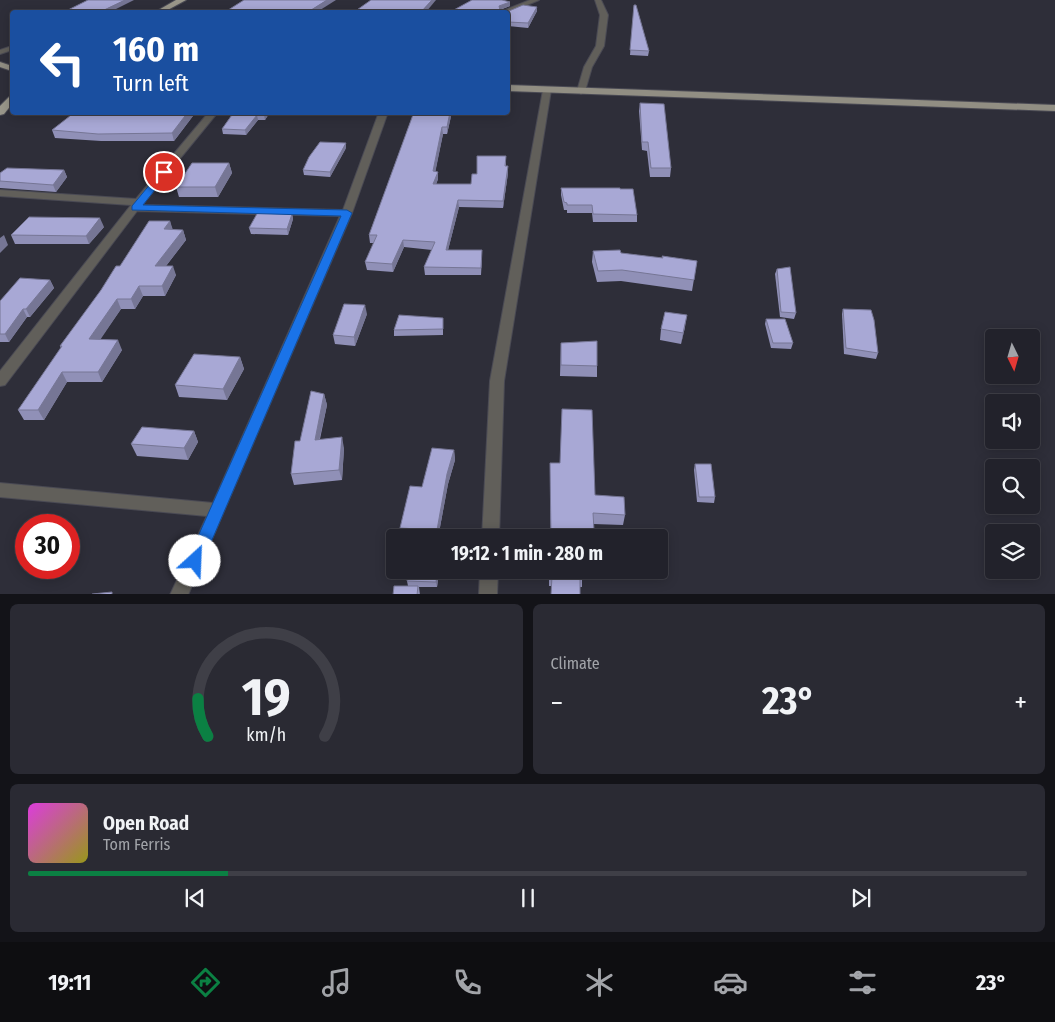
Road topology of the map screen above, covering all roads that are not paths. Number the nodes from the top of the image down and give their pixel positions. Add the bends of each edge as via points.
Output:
1 (182, 0) edge
2 (536, 0) edge
3 (598, 0) edge
4 (164, 10) edge
5 (509, 10) edge
6 (510, 88) edge
7 (547, 90) junction
8 (581, 91) junction
9 (10, 101) edge
10 (1055, 108) edge
11 (0, 112) edge
12 (212, 115) edge
13 (383, 115) edge
14 (0, 194) edge
15 (137, 205) junction
16 (347, 213) junction
17 (0, 381) edge
18 (0, 490) edge
19 (218, 510) junction
20 (490, 529) edge
21 (489, 579) edge
22 (179, 594) edge
23 (488, 594) edge

1 - 4 highway
2 - 5 street
3 - 8 street via 604,15 600,46 588,67
6 - 7 main road
7 - 8 main road
7 - 20 street via 497,381
8 - 10 main road
9 - 11 highway
12 - 15 street
13 - 16 street
14 - 15 street
15 - 16 street
15 - 17 street
16 - 19 street
18 - 19 street
19 - 22 street
21 - 23 street

